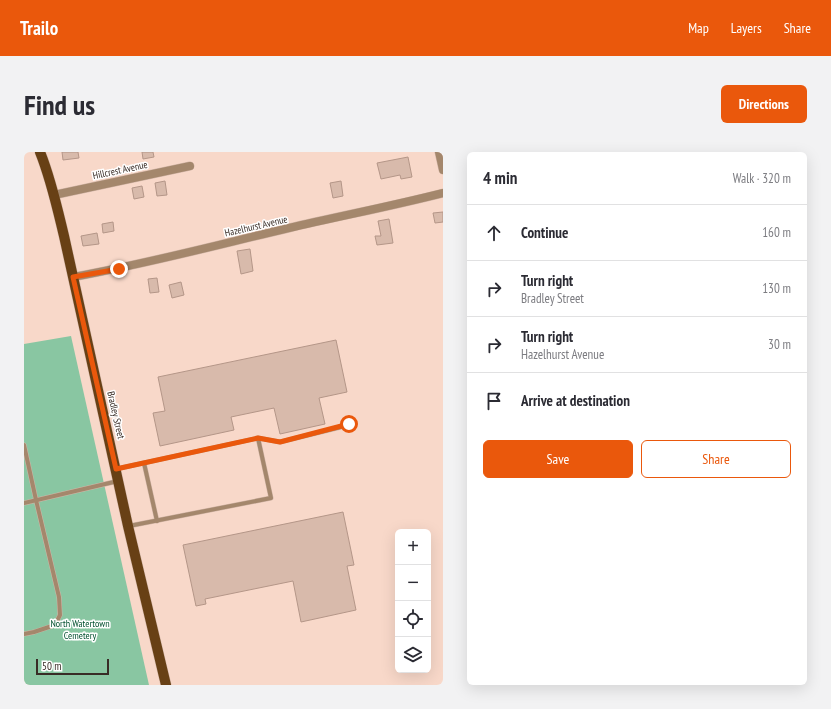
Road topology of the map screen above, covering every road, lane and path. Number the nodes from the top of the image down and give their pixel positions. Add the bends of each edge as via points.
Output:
1 (40, 152) edge
2 (439, 152) edge
3 (190, 166) dead end
4 (443, 170) edge
5 (443, 193) edge
6 (54, 194) junction
7 (73, 277) junction
8 (349, 424) dead end
9 (258, 438) junction
10 (24, 445) edge
11 (144, 463) junction
12 (116, 469) junction
13 (118, 481) junction
14 (36, 500) junction
15 (24, 503) edge
16 (157, 521) junction
17 (128, 526) junction
18 (24, 634) edge
19 (166, 685) edge

1 - 6 main road, Bradley Street
2 - 4 street
3 - 6 street, Hillcrest Avenue
5 - 7 street, Hazelhurst Avenue via 119,269
6 - 7 main road, Bradley Street
7 - 12 main road, Bradley Street
8 - 9 lane via 280,442
9 - 11 lane
9 - 16 lane via 271,498
10 - 14 lane
11 - 12 lane
11 - 16 lane
12 - 13 main road, Bradley Street
13 - 14 lane
13 - 17 main road, Bradley Street
14 - 15 lane
14 - 18 lane via 59,597 60,615 55,625
16 - 17 lane
17 - 19 main road, Bradley Street

